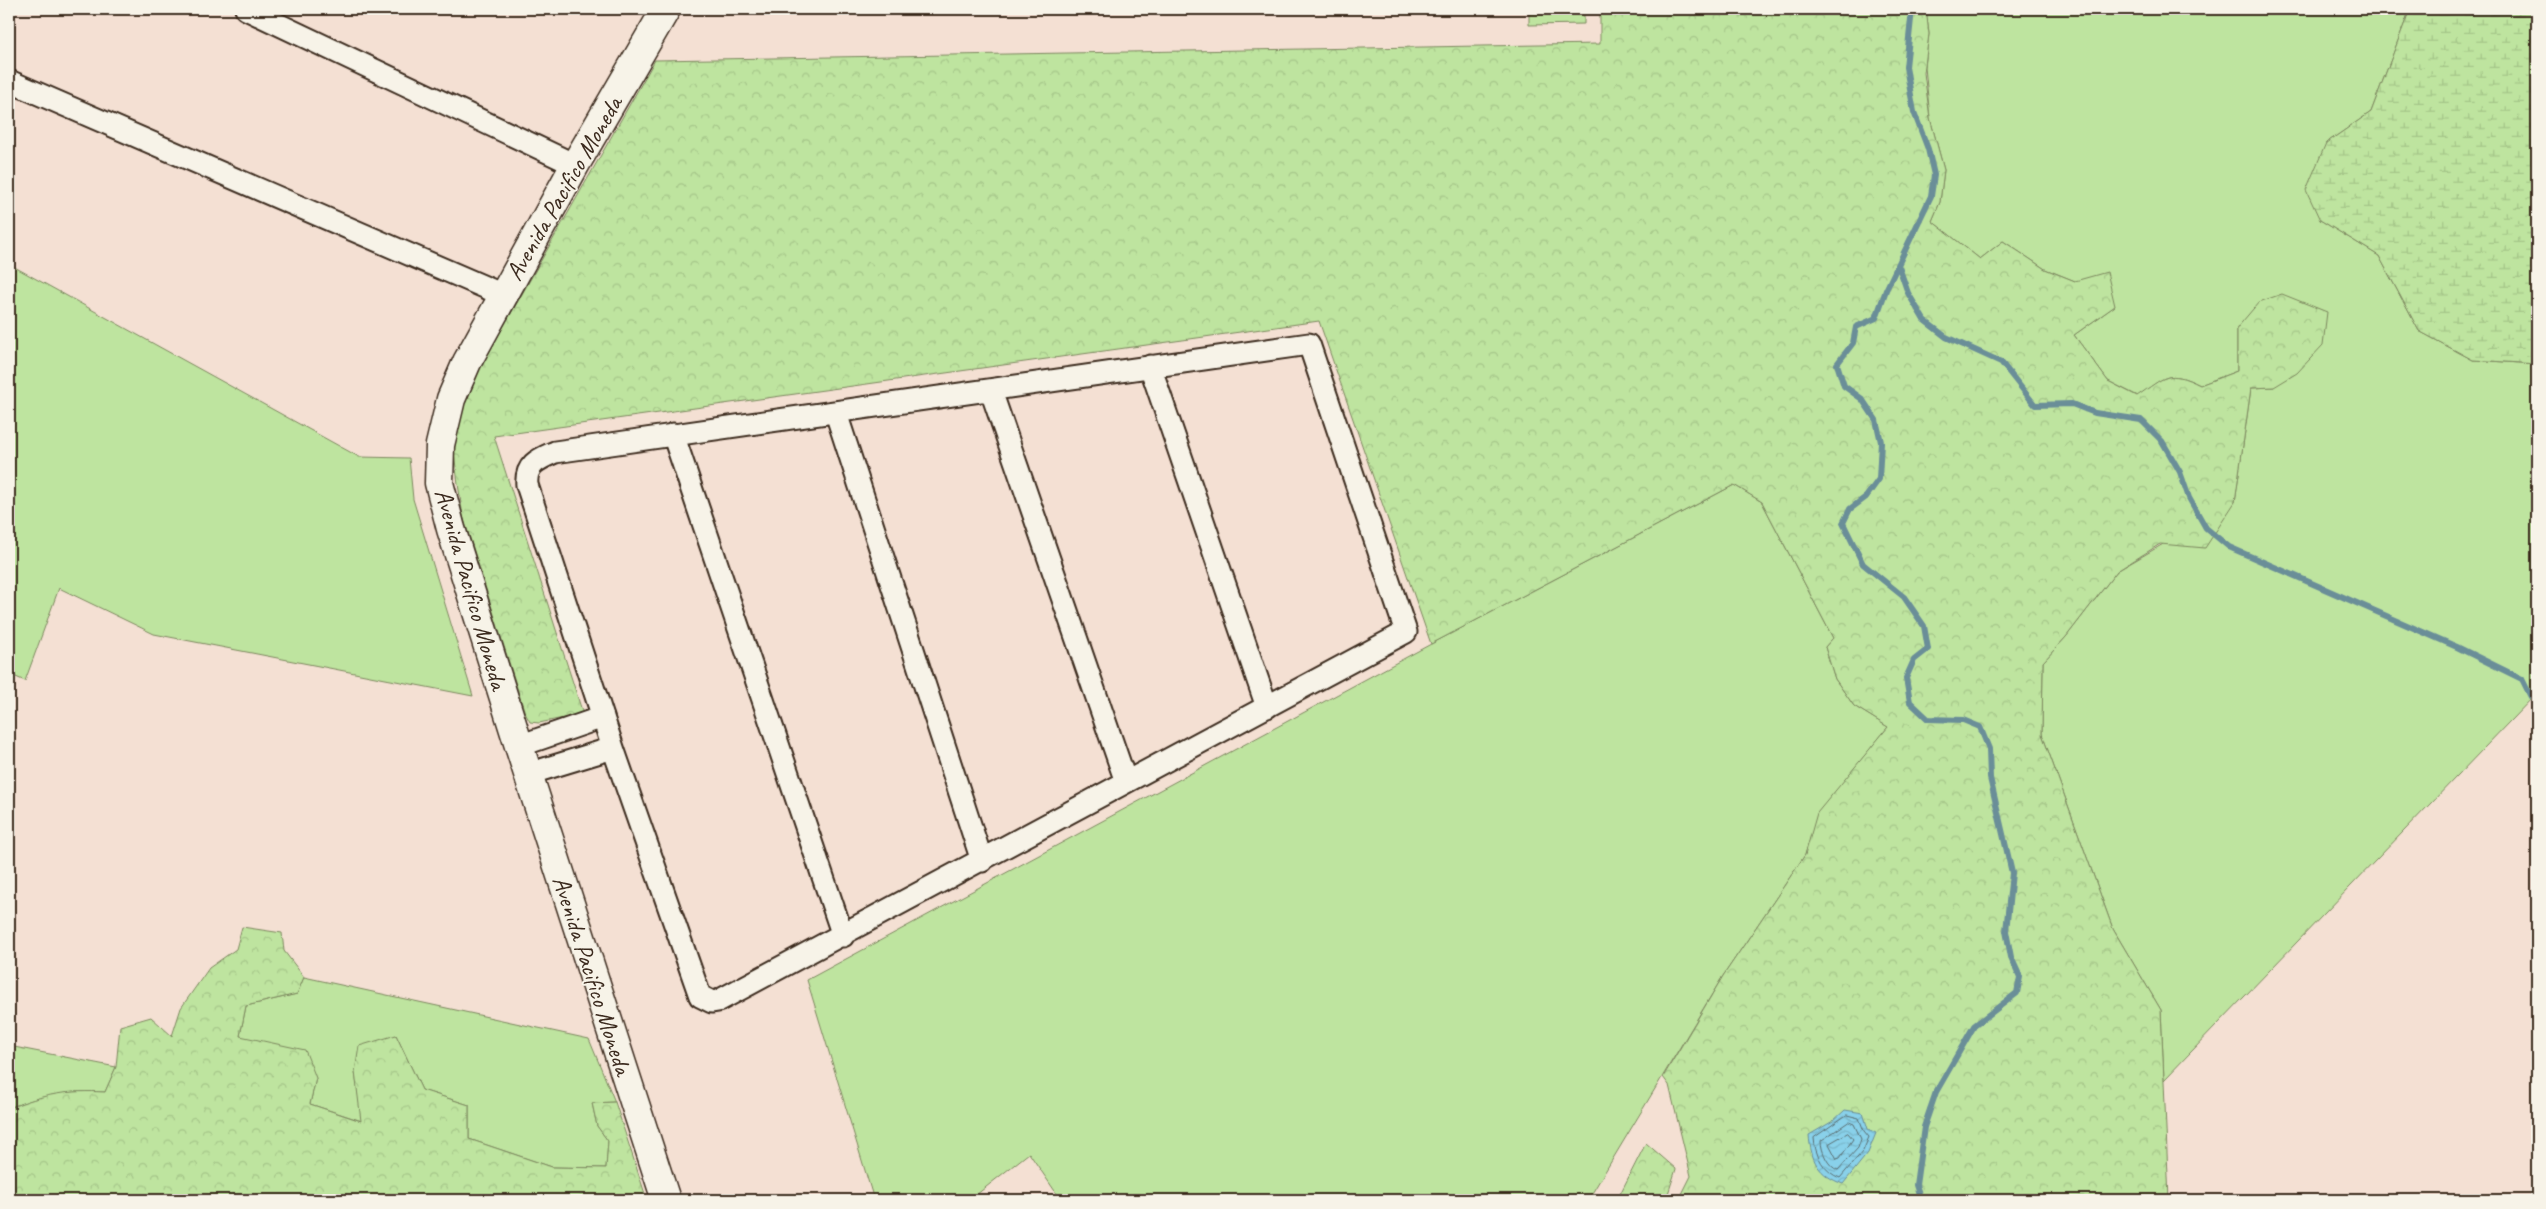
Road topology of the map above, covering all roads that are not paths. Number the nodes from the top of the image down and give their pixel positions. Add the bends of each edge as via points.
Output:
1 (246, 9) edge
2 (666, 9) edge
3 (9, 81) edge
4 (575, 164) junction
5 (503, 295) junction
6 (1150, 366) junction
7 (991, 391) junction
8 (836, 413) junction
9 (673, 434) junction
10 (1267, 707) junction
11 (603, 717) junction
12 (519, 746) junction
13 (613, 748) junction
14 (528, 774) junction
15 (1126, 782) junction
16 (982, 861) junction
17 (843, 936) junction
18 (666, 1200) edge

1 - 4 street
2 - 4 street, Avenida Pacifico Moneda
3 - 5 street
4 - 5 street, Avenida Pacifico Moneda
5 - 12 street, Avenida Pacifico Moneda via 451,399 440,445 439,484
6 - 7 street
6 - 10 street
6 - 10 street via 1309,344 1406,632
7 - 8 street
7 - 15 street
8 - 9 street
8 - 16 street
9 - 11 street via 555,452 537,460 526,476
9 - 17 street
10 - 15 street
11 - 12 street
11 - 13 street
12 - 14 street, Avenida Pacifico Moneda
13 - 14 street
13 - 17 street via 700,996 712,1002 718,1001
14 - 18 street, Avenida Pacifico Moneda
15 - 16 street
16 - 17 street

